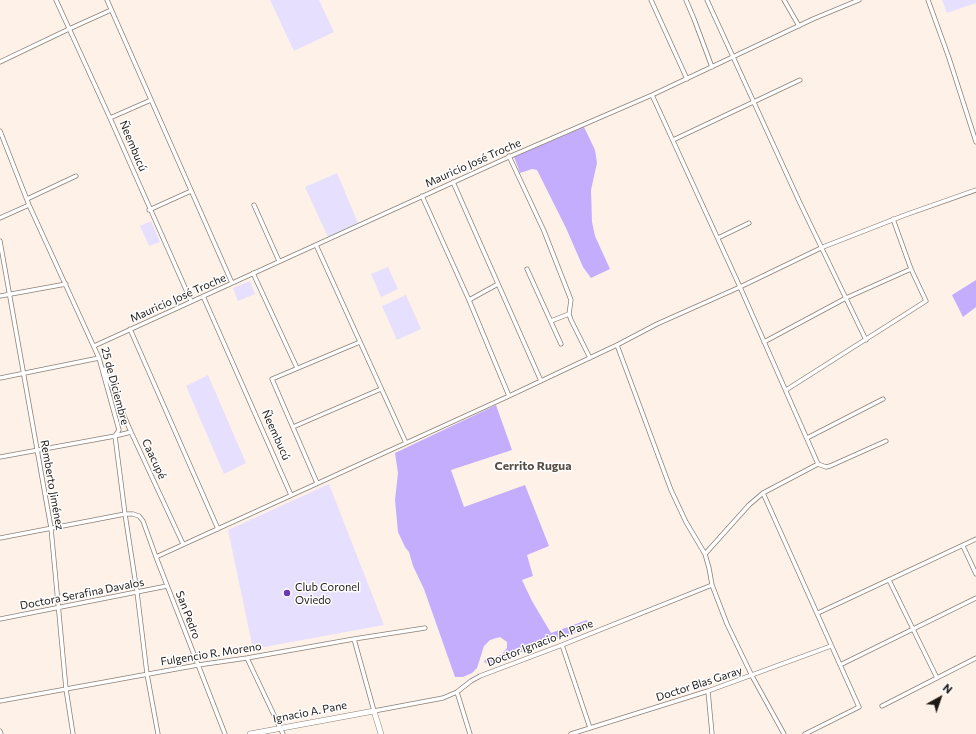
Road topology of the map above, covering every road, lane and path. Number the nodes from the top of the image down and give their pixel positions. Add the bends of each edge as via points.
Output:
1 (56, 0) edge
2 (107, 0) edge
3 (651, 0) edge
4 (686, 0) edge
5 (707, 0) edge
6 (784, 0) edge
7 (859, 0) edge
8 (928, 0) edge
9 (111, 10) junction
10 (799, 26) junction
11 (69, 29) junction
12 (733, 57) junction
13 (0, 62) edge
14 (712, 67) junction
15 (687, 79) junction
16 (800, 80) dead end
17 (652, 95) junction
18 (151, 100) junction
19 (754, 102) junction
20 (110, 118) junction
21 (0, 131) edge
22 (673, 140) junction
23 (976, 142) edge
24 (509, 156) junction
25 (76, 176) dead end
26 (453, 182) junction
27 (976, 190) edge
28 (192, 191) junction
29 (422, 196) junction
30 (27, 199) junction
31 (29, 205) junction
32 (254, 205) dead end
33 (149, 210) junction
34 (0, 218) edge
35 (893, 219) junction
36 (749, 223) dead end
37 (718, 238) junction
38 (0, 240) edge
39 (316, 244) junction
40 (821, 248) junction
41 (279, 261) junction
42 (526, 269) dead end
43 (910, 269) junction
44 (254, 273) junction
45 (232, 283) junction
46 (66, 284) junction
47 (498, 284) junction
48 (740, 287) junction
49 (10, 294) junction
50 (0, 296) edge
51 (203, 296) junction
52 (846, 298) junction
53 (469, 300) junction
54 (191, 301) junction
55 (569, 314) junction
56 (550, 321) junction
57 (130, 329) junction
58 (866, 340) junction
59 (360, 342) junction
60 (764, 342) junction
61 (561, 344) dead end
62 (617, 345) junction
63 (94, 346) junction
64 (99, 358) junction
65 (590, 358) junction
66 (297, 368) junction
67 (24, 374) junction
68 (0, 378) edge
69 (541, 381) junction
70 (381, 390) junction
71 (786, 390) junction
72 (509, 396) junction
73 (883, 399) dead end
74 (293, 427) junction
75 (131, 432) junction
76 (115, 436) junction
77 (807, 438) junction
78 (886, 441) dead end
79 (406, 443) junction
80 (37, 450) junction
81 (0, 457) edge
82 (818, 464) junction
83 (317, 483) junction
84 (763, 493) junction
85 (291, 495) junction
86 (125, 514) junction
87 (51, 528) junction
88 (218, 529) junction
89 (0, 538) edge
90 (976, 539) edge
91 (183, 544) junction
92 (963, 546) junction
93 (704, 554) junction
94 (156, 557) junction
95 (976, 574) edge
96 (889, 580) junction
97 (712, 585) junction
98 (167, 586) junction
99 (137, 592) junction
100 (976, 598) edge
101 (58, 608) junction
102 (818, 613) junction
103 (0, 619) edge
104 (425, 628) dead end
105 (913, 629) junction
106 (354, 639) junction
107 (562, 645) junction
108 (832, 646) junction
109 (247, 658) junction
110 (976, 658) edge
111 (198, 665) junction
112 (840, 665) junction
113 (147, 674) junction
114 (752, 676) junction
115 (937, 678) junction
116 (66, 689) junction
117 (708, 691) junction
118 (457, 692) junction
119 (0, 702) edge
120 (882, 706) dead end
121 (374, 711) junction
122 (279, 728) junction
123 (590, 728) junction
124 (577, 733) edge
125 (73, 734) edge
126 (158, 734) edge
127 (225, 734) edge
128 (250, 734) edge
129 (283, 734) edge
130 (381, 734) edge
131 (470, 734) edge
132 (571, 734) edge
133 (712, 734) edge
134 (784, 734) edge
135 (805, 734) edge

1 - 11 street, Ñeembucú
2 - 9 street
3 - 15 street
4 - 14 street
5 - 12 street
6 - 10 street
7 - 10 street, Mauricio José Troche
8 - 23 street
9 - 11 street
9 - 18 street
10 - 12 street, Mauricio José Troche
11 - 13 street
11 - 20 street, Ñeembucú
12 - 14 street, Mauricio José Troche
12 - 19 street
14 - 15 street, Mauricio José Troche
15 - 17 street, Mauricio José Troche
16 - 19 street
17 - 22 street
17 - 24 street, Mauricio José Troche
18 - 20 street
18 - 28 street
19 - 22 street
19 - 40 street
20 - 33 street, Ñeembucú
21 - 30 street, 25 de Diciembre
22 - 37 street
24 - 26 street, Mauricio José Troche
24 - 55 street via 544,231 571,300
25 - 30 street
26 - 29 street, Mauricio José Troche
26 - 47 street
27 - 35 street
28 - 33 street
28 - 45 street
29 - 39 street, Mauricio José Troche
29 - 53 street
30 - 31 street, 25 de Diciembre
31 - 34 street
31 - 46 street, 25 de Diciembre
32 - 41 street
33 - 54 street, Ñeembucú
35 - 40 street
35 - 43 street
36 - 37 street
37 - 48 street
38 - 49 street, Remberto Jiménez
39 - 41 street, Mauricio José Troche
39 - 59 street
40 - 48 street
40 - 52 street
41 - 44 street, Mauricio José Troche
42 - 56 street
43 - 52 street
43 - 58 street via 926,301
44 - 45 street, Mauricio José Troche
44 - 66 street
45 - 51 street, Mauricio José Troche
46 - 49 street
46 - 63 street, 25 de Diciembre
47 - 53 street
47 - 69 street
48 - 60 street
48 - 62 street
49 - 50 street
49 - 67 street, Remberto Jiménez
51 - 54 street, Mauricio José Troche
51 - 85 street, Ñeembucú
52 - 58 street
52 - 60 street
53 - 72 street
54 - 57 street, Mauricio José Troche
55 - 56 street
55 - 65 street
56 - 61 street
57 - 63 street, Mauricio José Troche
57 - 88 street
58 - 71 street
59 - 66 street
59 - 70 street
60 - 71 street
62 - 65 street
62 - 93 street via 671,490
63 - 64 street, 25 de Diciembre
64 - 67 street
64 - 75 street, Caacupé
64 - 76 street, 25 de Diciembre via 119,430
65 - 69 street
66 - 74 street via 272,379
67 - 68 street
67 - 80 street, Remberto Jiménez
69 - 72 street
70 - 74 street
70 - 79 street
71 - 77 street
72 - 79 street
73 - 77 street
74 - 83 street
75 - 76 street
75 - 91 street, Caacupé
76 - 80 street
76 - 86 street, 25 de Diciembre
77 - 82 street
78 - 82 street via 830,466
79 - 83 street
80 - 81 street
80 - 87 street, Remberto Jiménez
82 - 84 street
83 - 85 street
84 - 93 street via 749,504
84 - 102 street
85 - 88 street
86 - 87 street
86 - 94 street, San Pedro via 139,516 143,521
86 - 99 street, 25 de Diciembre
87 - 89 street
87 - 101 street, Remberto Jiménez
88 - 91 street
90 - 92 street
91 - 94 street
92 - 95 street
92 - 96 street
93 - 97 street
94 - 98 street, San Pedro
96 - 102 street
96 - 105 street
97 - 107 street, Doctor Ignacio A. Pane
97 - 114 street
98 - 99 street, Doctora Serafina Davalos
98 - 111 street, San Pedro
99 - 101 street, Doctora Serafina Davalos
99 - 113 street, 25 de Diciembre
100 - 105 street
101 - 103 street, Doctora Serafina Davalos
101 - 116 street, Remberto Jiménez
102 - 108 street
104 - 106 street, Fulgencio R. Moreno
105 - 112 street
105 - 115 street
106 - 109 street, Fulgencio R. Moreno
106 - 121 street
107 - 118 street, Doctor Ignacio A. Pane via 480,676
107 - 123 street
108 - 112 street
108 - 114 street, Doctor Blas Garay
109 - 111 street, Fulgencio R. Moreno
109 - 122 street
110 - 115 street
111 - 113 street, Fulgencio R. Moreno
111 - 127 street, San Pedro
112 - 135 street via 859,707
113 - 116 street, Fulgencio R. Moreno
113 - 126 street, 25 de Diciembre
114 - 117 street, Doctor Blas Garay
114 - 134 street
115 - 120 street
116 - 119 street, Fulgencio R. Moreno
116 - 125 street, Remberto Jiménez
117 - 123 street, Doctor Blas Garay
117 - 133 street
118 - 121 street, Doctor Ignacio A. Pane via 443,698
118 - 131 street
121 - 122 street, Ignacio A. Pane
121 - 130 street
122 - 128 street, Ignacio A. Pane
122 - 129 street
123 - 124 street, Doctor Blas Garay
124 - 132 street, Doctor Blas Garay

